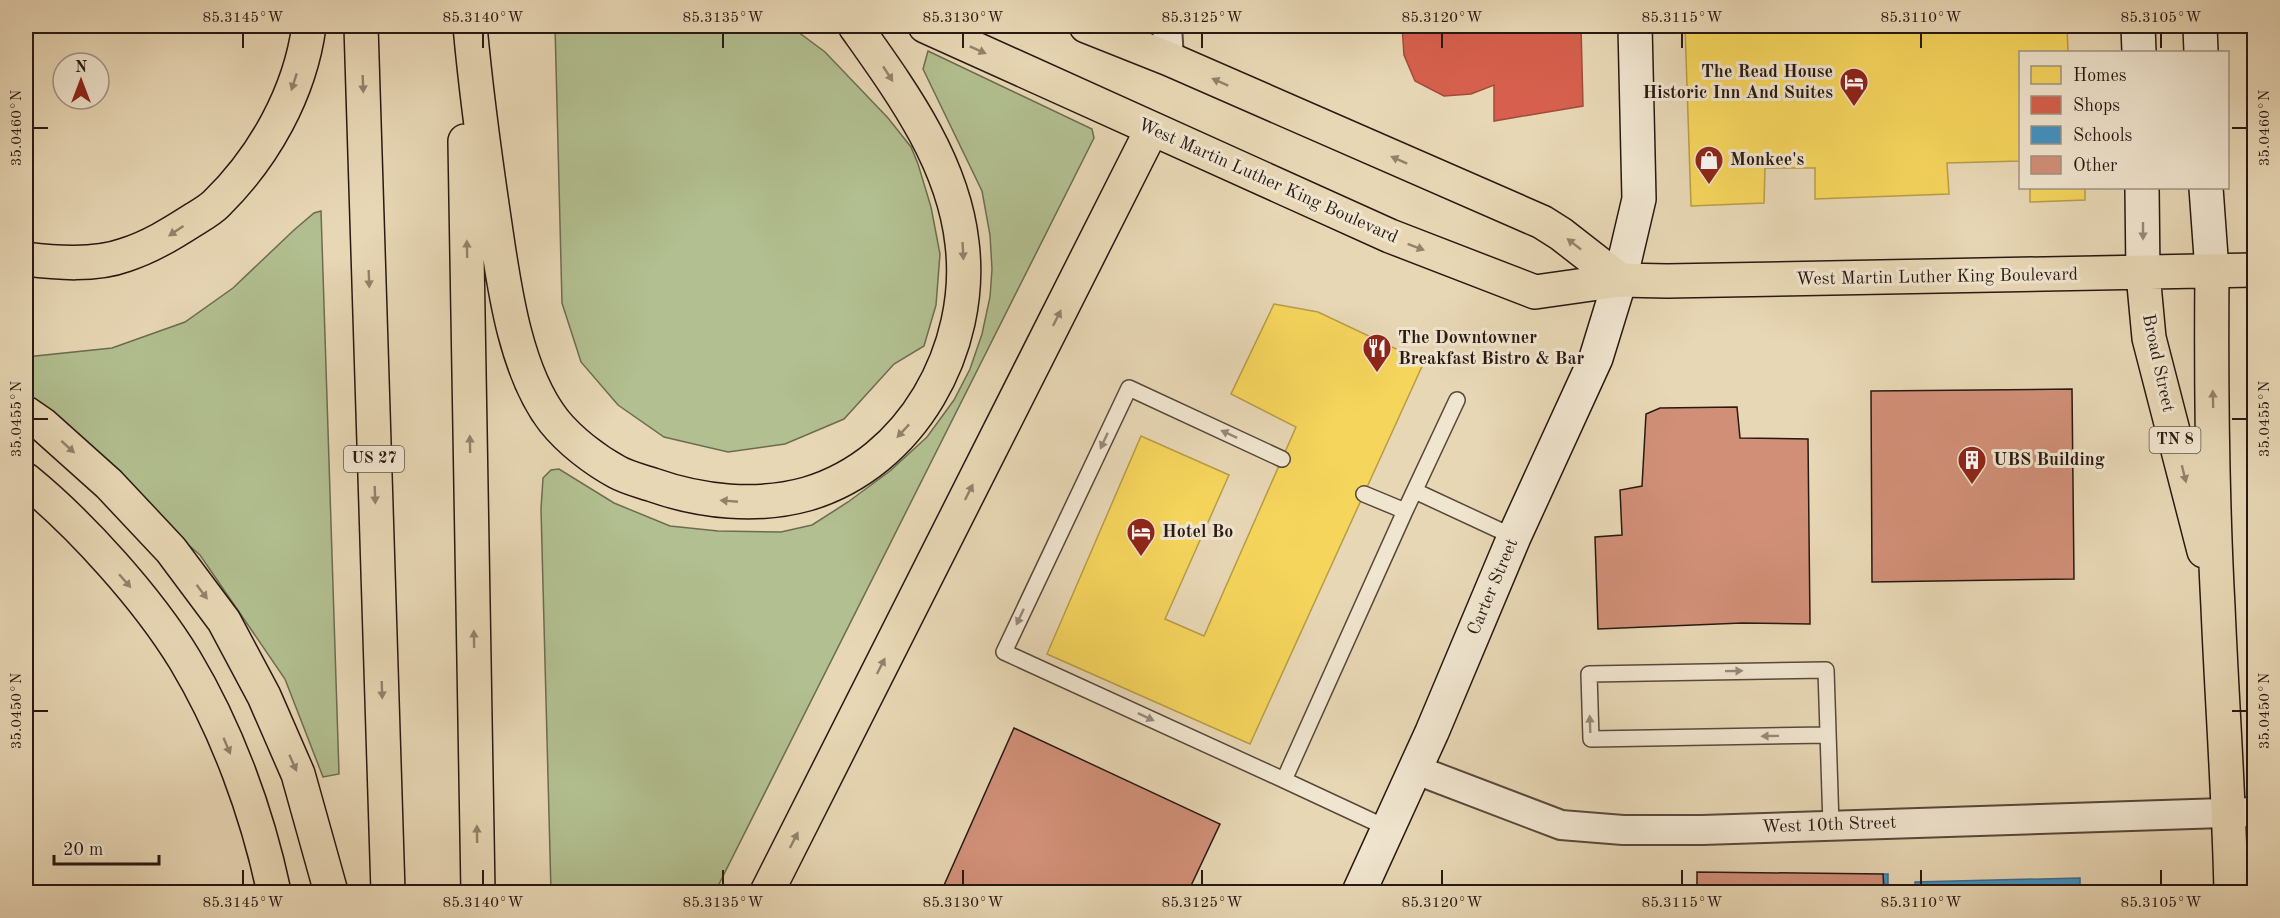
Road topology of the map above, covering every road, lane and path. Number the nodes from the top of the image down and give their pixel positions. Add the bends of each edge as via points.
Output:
1 (309, 26) edge
2 (361, 26) edge
3 (463, 26) edge
4 (470, 26) edge
5 (855, 26) edge
6 (925, 26) edge
7 (1086, 26) edge
8 (1167, 26) edge
9 (1635, 26) edge
10 (2138, 26) edge
11 (2200, 26) edge
12 (2139, 51) edge
13 (2201, 51) edge
14 (1169, 59) junction
15 (1152, 129) junction
16 (2142, 189) edge
17 (2206, 189) edge
18 (26, 259) edge
19 (2254, 270) edge
20 (2212, 271) junction
21 (2143, 274) junction
22 (1620, 280) junction
23 (1457, 400) dead end
24 (26, 413) edge
25 (1282, 459) dead end
26 (26, 480) edge
27 (1415, 491) junction
28 (26, 493) edge
29 (1364, 494) dead end
30 (1405, 511) junction
31 (1514, 537) junction
32 (99, 550) junction
33 (2218, 605) junction
34 (1828, 735) junction
35 (1414, 769) junction
36 (1284, 780) junction
37 (2242, 813) edge
38 (1831, 825) junction
39 (1387, 828) junction
40 (274, 892) edge
41 (331, 892) edge
42 (388, 892) edge
43 (478, 892) edge
44 (767, 892) edge
45 (1359, 892) edge
46 (2231, 892) edge

1 -> 18 main road via 287,105 257,155 215,206 162,240 123,256 86,262
2 -> 42 main road, US 27
43 -> 3 main road
5 -> 4 main road via 942,164 963,243 964,280 957,327 944,369 920,412 868,462 841,480 808,494 772,501 730,502 675,493 618,472 589,453 555,422 540,398 524,362 510,313 483,149
6 -> 15 main road, West Martin Luther King Boulevard
7 - 14 main road
8 - 14 street
9 - 22 main road, Carter Street via 1639,199
10 - 12 main road
11 - 13 main road
22 -> 14 main road via 1542,222
15 -> 22 main road, West Martin Luther King Boulevard via 1390,236 1535,292
44 -> 15 main road
16 -> 21 main road, Broad Street
17 - 20 main road, Broad Street
19 - 20 main road, West Martin Luther King Boulevard
20 - 21 main road, West Martin Luther King Boulevard
33 -> 20 main road, Broad Street / TN 8
21 - 22 main road, West Martin Luther King Boulevard
21 -> 33 main road, Broad Street / TN 8 via 2149,338
22 - 31 main road, Carter Street via 1596,358
23 - 27 lane
24 -> 41 main road via 109,484 171,550 224,621 264,696 298,774
25 -> 36 lane via 1129,388 1004,652
26 - 32 main road
27 - 30 lane
27 - 31 lane
28 - 32 main road
29 - 30 lane
30 - 36 lane
31 - 35 main road, Carter Street
32 -> 40 main road via 164,629 203,693 245,792
33 - 37 main road, Broad Street / TN 8
34 -> 34 lane via 1591,740 1589,674 1826,670
34 - 38 lane
35 - 38 street, West 10th Street via 1561,825 1635,830
35 - 39 main road, Carter Street
36 - 39 lane
37 - 38 street, West 10th Street
37 - 46 main road, Broad Street / TN 8
39 - 45 main road, Carter Street

